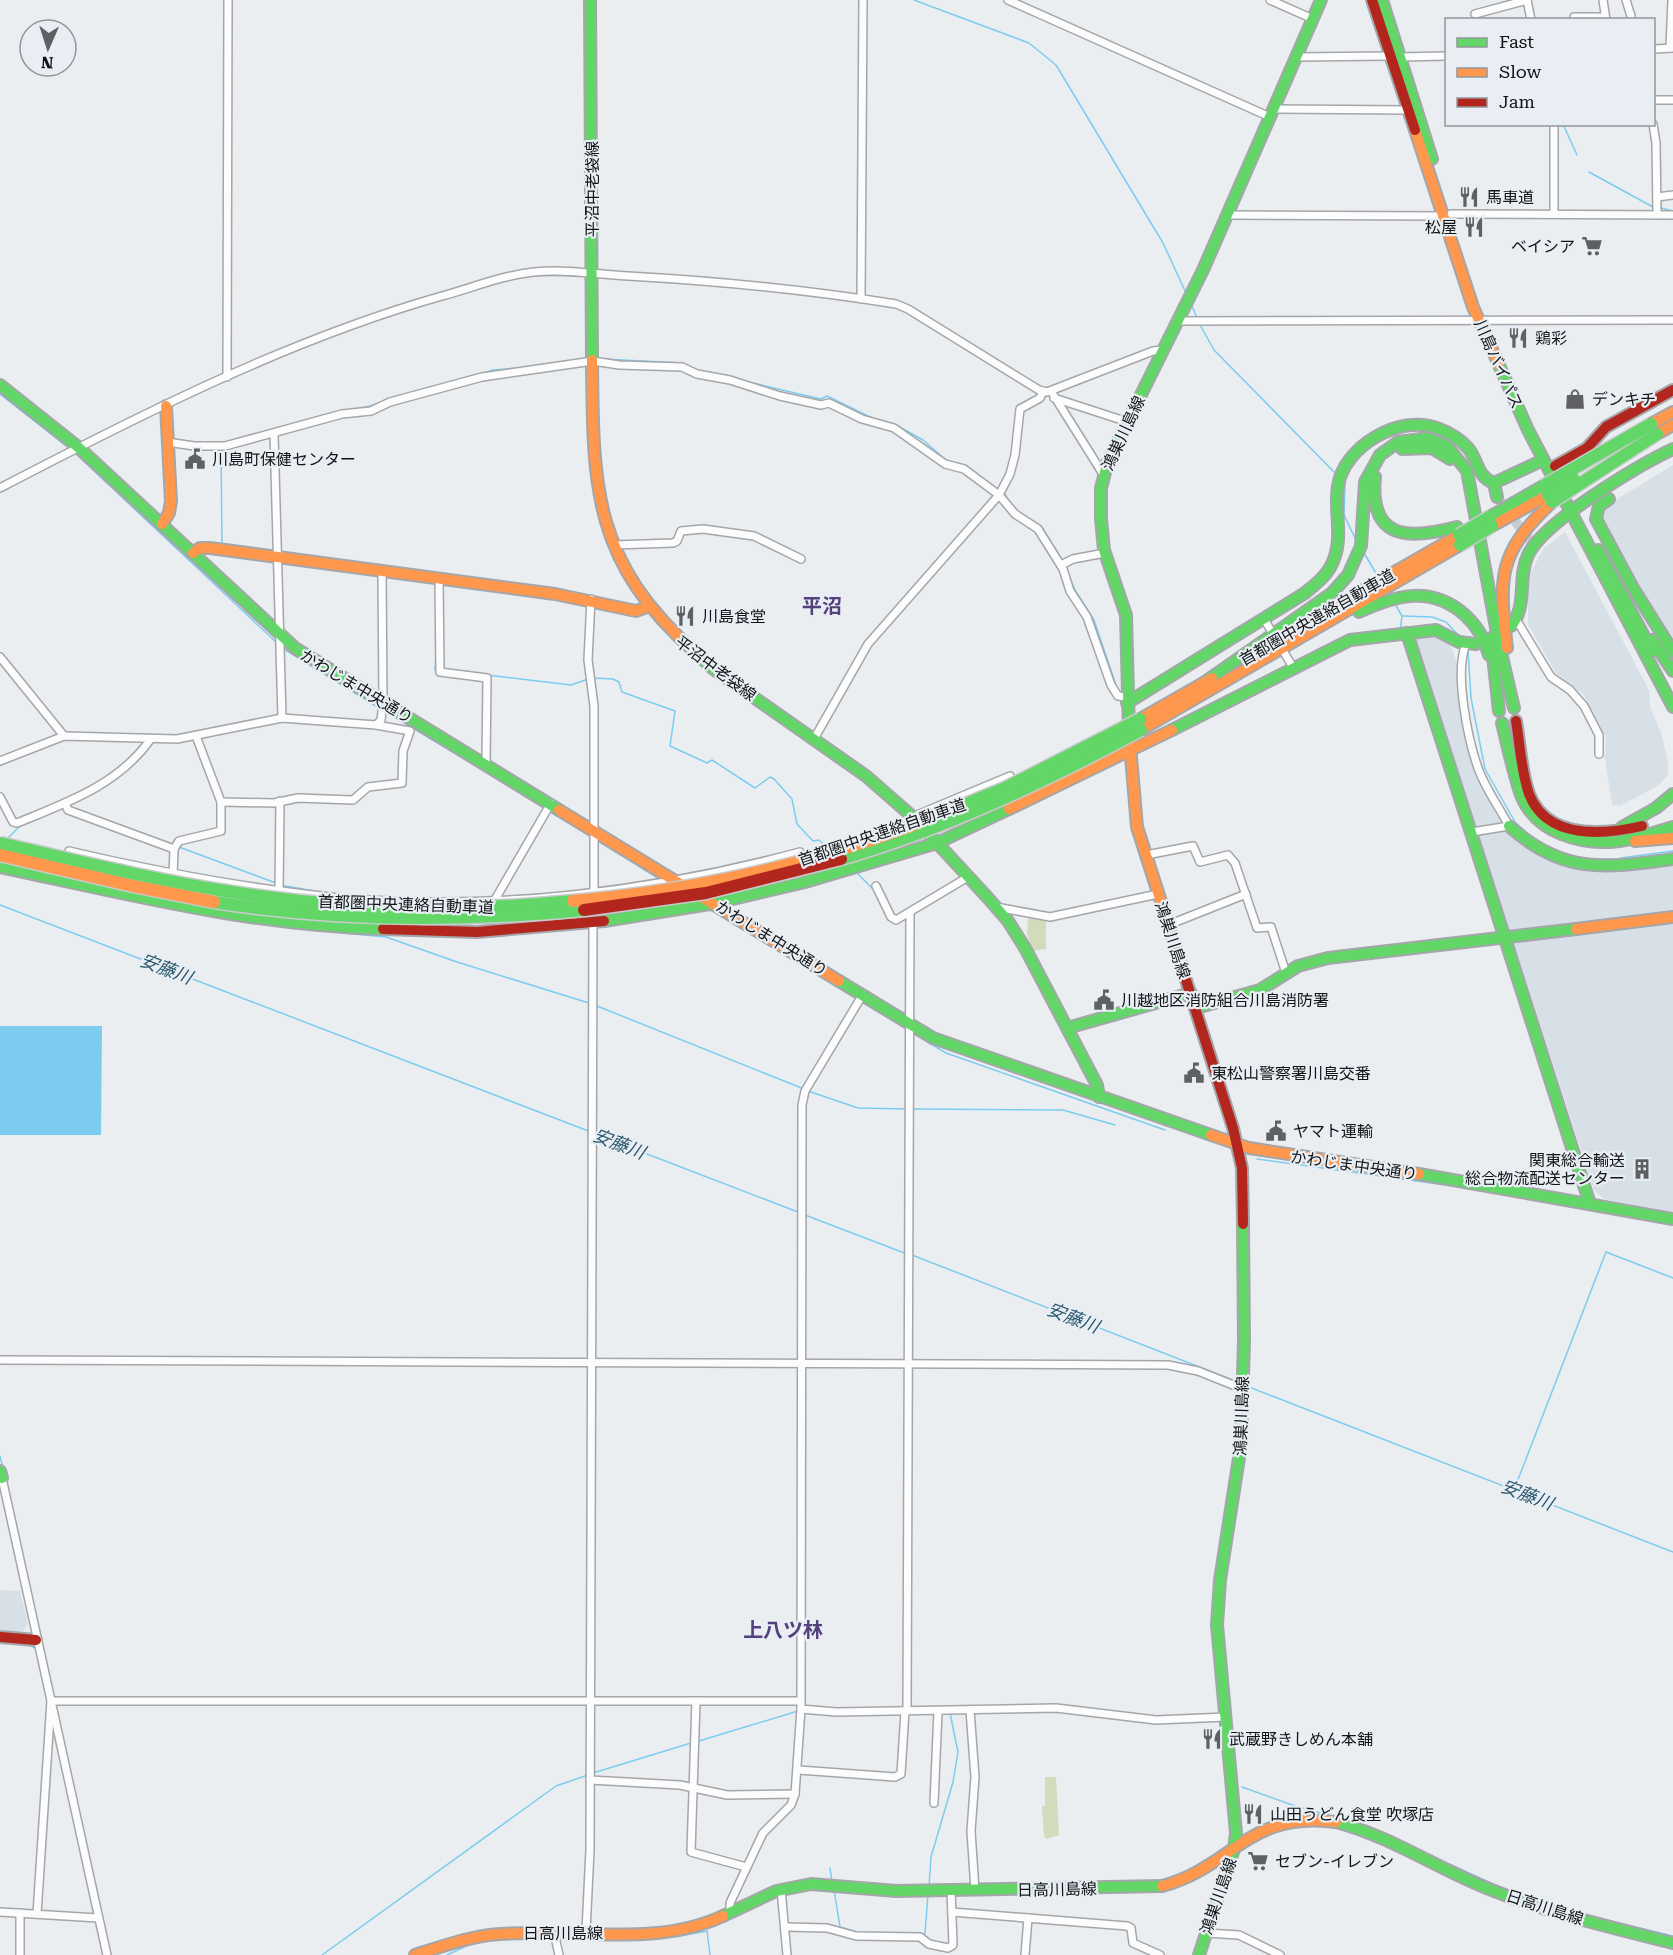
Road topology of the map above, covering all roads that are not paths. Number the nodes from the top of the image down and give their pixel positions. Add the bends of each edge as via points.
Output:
1 (228, 0) edge
2 (590, 0) edge
3 (863, 0) edge
4 (1008, 0) edge
5 (1270, 0) edge
6 (1321, 0) edge
7 (1372, 0) edge
8 (1382, 0) edge
9 (1527, 0) edge
10 (1602, 0) edge
11 (1626, 0) edge
12 (1672, 0) edge
13 (1475, 14) dead end
14 (1631, 16) dead end
15 (1574, 17) dead end
16 (1531, 18) edge
17 (1605, 18) edge
18 (1313, 19) junction
19 (1671, 48) edge
20 (1655, 49) edge
21 (1296, 57) junction
22 (1395, 57) junction
23 (1445, 57) edge
24 (1655, 100) edge
25 (1673, 100) edge
26 (1408, 110) junction
27 (1271, 113) junction
28 (1554, 126) edge
29 (1653, 126) edge
30 (1673, 195) edge
31 (1657, 197) junction
32 (1554, 214) junction
33 (1657, 214) junction
34 (1227, 215) junction
35 (1447, 215) junction
36 (1673, 215) edge
37 (593, 274) junction
38 (861, 298) junction
39 (1673, 320) edge
40 (1176, 321) junction
41 (1484, 322) junction
42 (1161, 350) junction
43 (593, 361) junction
44 (227, 377) junction
45 (0, 385) edge
46 (1673, 390) edge
47 (1049, 393) junction
48 (166, 406) junction
49 (1673, 412) edge
50 (1128, 422) junction
51 (1673, 425) edge
52 (1654, 429) junction
53 (273, 434) junction
54 (167, 442) junction
55 (78, 447) junction
56 (1673, 449) edge
57 (1543, 460) junction
58 (1555, 466) junction
59 (1103, 474) junction
60 (1494, 483) junction
61 (0, 488) edge
62 (1546, 491) junction
63 (999, 495) junction
64 (1497, 496) tunnel mouth
65 (1609, 499) dead end
66 (1573, 511) junction
67 (1491, 518) junction
68 (162, 524) junction
69 (1459, 535) junction
70 (613, 545) junction
71 (194, 553) junction
72 (1105, 553) junction
73 (276, 558) junction
74 (801, 559) dead end
75 (1063, 564) junction
76 (382, 571) junction
77 (439, 579) junction
78 (1383, 584) junction
79 (591, 599) junction
80 (647, 607) junction
81 (1631, 609) junction
82 (1264, 619) junction
83 (1329, 622) junction
84 (1514, 624) joint
85 (1403, 634) junction
86 (1277, 641) junction
87 (279, 642) junction
88 (1467, 643) joint
89 (1673, 652) edge
90 (0, 657) edge
91 (1294, 669) junction
92 (1493, 670) junction
93 (1673, 671) edge
94 (1512, 693) junction
95 (1671, 699) edge
96 (1127, 700) junction
97 (382, 707) junction
98 (282, 718) junction
99 (1673, 718) edge
100 (1140, 724) junction
101 (376, 725) junction
102 (64, 736) junction
103 (196, 736) junction
104 (814, 739) junction
105 (150, 740) junction
106 (1129, 752) junction
107 (1599, 754) dead end
108 (0, 761) edge
109 (486, 764) junction
110 (1673, 794) edge
111 (0, 797) edge
112 (280, 801) junction
113 (221, 802) junction
114 (65, 803) junction
115 (551, 803) junction
116 (1022, 804) junction
117 (912, 817) junction
118 (1673, 818) edge
119 (1509, 826) junction
120 (1673, 826) edge
121 (593, 829) junction
122 (1472, 832) junction
123 (1617, 836) junction
124 (1673, 838) edge
125 (0, 843) edge
126 (937, 843) junction
127 (174, 849) junction
128 (69, 851) dead end
129 (0, 855) edge
130 (1146, 855) junction
131 (1673, 859) edge
132 (0, 867) edge
133 (173, 874) junction
134 (968, 877) junction
135 (675, 879) junction
136 (805, 882) junction
137 (876, 886) dead end
138 (279, 891) junction
139 (594, 892) junction
140 (1158, 894) junction
141 (1246, 894) junction
142 (495, 900) junction
143 (716, 903) junction
144 (175, 906) junction
145 (996, 906) junction
146 (910, 913) junction
147 (1673, 917) edge
148 (281, 922) junction
149 (593, 923) junction
150 (1168, 925) junction
151 (477, 932) junction
152 (1505, 938) junction
153 (1286, 973) junction
154 (1191, 993) junction
155 (863, 994) junction
156 (1196, 1008) junction
157 (909, 1022) junction
158 (1066, 1028) junction
159 (1099, 1097) junction
160 (1238, 1144) junction
161 (1590, 1204) junction
162 (1673, 1219) edge
163 (0, 1360) edge
164 (591, 1363) junction
165 (801, 1364) junction
166 (908, 1364) junction
167 (1243, 1389) junction
168 (1, 1475) edge
169 (0, 1637) edge
170 (36, 1640) junction
171 (51, 1701) junction
172 (590, 1701) junction
173 (696, 1701) junction
174 (800, 1705) junction
175 (970, 1710) junction
176 (906, 1711) junction
177 (938, 1711) junction
178 (1226, 1717) junction
179 (799, 1770) junction
180 (590, 1780) junction
181 (694, 1787) junction
182 (795, 1794) junction
183 (934, 1803) dead end
184 (1234, 1849) junction
185 (747, 1867) junction
186 (781, 1889) junction
187 (951, 1890) junction
188 (975, 1890) junction
189 (0, 1912) edge
190 (730, 1912) junction
191 (952, 1912) junction
192 (20, 1913) junction
193 (37, 1914) junction
194 (98, 1918) junction
195 (1028, 1918) junction
196 (786, 1927) junction
197 (586, 1931) junction
198 (554, 1932) junction
199 (1206, 1934) junction
200 (1673, 1943) edge
201 (20, 1955) edge
202 (107, 1955) edge
203 (415, 1955) edge
204 (559, 1955) edge
205 (787, 1955) edge
206 (1025, 1955) edge
207 (1160, 1955) edge
208 (1199, 1955) edge
209 (1280, 1955) edge

1 - 44 street
2 - 37 main road, 平沼中老袋線
3 - 38 street
4 - 27 street
5 - 18 street
6 - 18 main road, 鴻巣川島線
7 - 22 main road, 川島バイパス
8 - 22 main road, 川島バイパス
9 - 13 street
9 - 16 street
10 - 17 street
11 - 14 street
12 - 19 street
15 - 17 street
18 - 21 main road, 鴻巣川島線
19 - 20 street
21 - 22 street
21 - 27 main road, 鴻巣川島線
22 - 23 street
22 - 26 main road, 川島バイパス
22 - 35 main road, 川島バイパス
24 - 25 street
26 - 27 street
26 - 35 main road, 川島バイパス
27 - 34 main road, 鴻巣川島線
28 - 32 street
29 - 31 street
30 - 31 street
31 - 33 street
32 - 33 street
32 - 35 street
33 - 36 street
34 - 35 street
34 - 40 main road, 鴻巣川島線
35 - 41 main road, 川島バイパス
37 - 38 street via 716,281
37 - 43 main road, 平沼中老袋線
37 - 44 street via 543,272 513,276 358,322
38 - 47 street via 908,309
39 - 41 street
40 - 41 street
40 - 42 main road, 鴻巣川島線
41 - 57 main road, 川島バイパス
41 - 58 main road, 川島バイパス
42 - 47 street
42 - 50 main road, 鴻巣川島線
43 - 53 street via 482,376 371,411 342,414
43 - 63 street via 682,367 780,396 837,406 862,419 894,428 945,464 964,469
43 - 70 main road, 平沼中老袋線 via 594,470
44 - 48 street
45 - 55 main road, かわじま中央通り
46 - 58 main road via 1606,427 1587,448
47 - 50 street
47 - 59 street
47 - 63 street via 1020,409 1015,455
48 - 54 main road
48 - 55 street
49 - 52 main road, 首都圏中央連絡自動車道
50 - 59 main road, 鴻巣川島線
51 - 52 main road, 首都圏中央連絡自動車道
52 - 62 main road, bridge
52 - 62 main road, 首都圏中央連絡自動車道, bridge via 1620,442
53 - 54 street via 213,447
53 - 73 street
54 - 68 main road via 171,501
55 - 61 street
55 - 68 main road, かわじま中央通り
56 - 66 main road via 1623,473
57 - 60 main road
57 - 66 main road, 川島バイパス
58 - 66 main road, 川島バイパス
59 - 72 main road, 鴻巣川島線 via 1101,519
60 - 64 main road
60 - 82 main road via 1483,478 1468,449 1448,431 1418,423 1380,433 1355,458 1338,485 1337,554 1332,569 1316,585
62 - 67 main road, 首都圏中央連絡自動車道
62 - 94 main road via 1516,538 1505,566 1501,597
63 - 75 street via 1014,514 1038,529
63 - 104 street via 868,644
65 - 89 main road via 1599,506 1596,519
66 - 81 main road, 川島バイパス
66 - 84 main road via 1532,544 1524,565
66 - 95 main road, 川島バイパス
67 - 69 main road
67 - 69 main road, 首都圏中央連絡自動車道, bridge
68 - 71 main road, かわじま中央通り
69 - 78 main road, 首都圏中央連絡自動車道
69 - 92 main road via 1411,536 1387,525 1378,514 1373,491 1384,460 1398,450 1421,446 1442,453 1458,470 1482,584
70 - 74 street via 674,543 681,531 704,529 754,536
70 - 80 main road, 平沼中老袋線
71 - 73 main road via 210,548
71 - 87 main road, かわじま中央通り
72 - 75 street
72 - 96 main road, 鴻巣川島線 via 1126,615
73 - 76 main road
73 - 87 street
75 - 96 street via 1070,591 1095,635 1111,685
76 - 77 main road
76 - 97 street
77 - 79 main road
77 - 109 street via 440,672 487,678
78 - 83 main road, 首都圏中央連絡自動車道
78 - 86 main road, 首都圏中央連絡自動車道
79 - 80 main road via 636,611
79 - 121 street via 588,660 594,706
80 - 104 main road, 平沼中老袋線 via 677,640 709,666
81 - 93 main road
81 - 95 main road, 川島バイパス
82 - 86 street
82 - 96 main road
83 - 86 main road, 首都圏中央連絡自動車道
83 - 92 main road via 1398,597 1416,594 1447,599 1476,627
84 - 107 street via 1551,677 1584,706 1599,735
85 - 88 main road via 1436,630
85 - 91 main road via 1350,640
85 - 122 main road
86 - 91 street
86 - 94 main road via 1348,575 1360,549 1365,482 1372,464 1391,446 1408,439 1428,438 1447,446 1467,471 1499,644
86 - 100 main road, 首都圏中央連絡自動車道
86 - 100 main road, 首都圏中央連絡自動車道
87 - 97 main road, かわじま中央通り
87 - 98 street
88 - 119 street via 1462,659 1462,687 1477,765
90 - 102 street
91 - 106 main road
92 - 123 main road via 1522,797 1539,821 1561,835 1590,841
94 - 123 main road via 1533,802 1566,828
95 - 99 main road
96 - 106 main road, 鴻巣川島線
97 - 101 street via 381,720
97 - 109 main road, かわじま中央通り
98 - 101 street
98 - 103 street
100 - 125 main road, 首都圏中央連絡自動車道, bridge via 1005,788 881,836 759,871 671,890 610,898 441,908 322,903 213,889
100 - 129 main road, 首都圏中央連絡自動車道, bridge via 1008,798 885,846 718,891 590,911 441,920 321,915 213,902
101 - 112 street via 410,730 403,751 402,783 368,787 353,800 305,797
102 - 105 street
102 - 108 street
103 - 105 street
103 - 113 street
104 - 117 main road, 平沼中老袋線
105 - 114 street via 111,777
106 - 116 main road
106 - 130 main road, 鴻巣川島線 via 1135,812
109 - 115 main road, かわじま中央通り
110 - 123 main road
111 - 114 street via 17,823
112 - 113 street
112 - 138 street
113 - 127 street via 221,831 178,841
114 - 127 street via 68,810
115 - 121 main road, かわじま中央通り
115 - 142 street
116 - 117 street via 1010,776
116 - 126 main road
117 - 126 main road, 平沼中老袋線
118 - 123 main road
119 - 122 street
119 - 131 main road via 1537,850 1567,863 1602,866
120 - 123 main road
121 - 135 main road, かわじま中央通り
121 - 139 street
122 - 152 main road
123 - 124 main road
126 - 134 main road, 平沼中老袋線
126 - 136 main road
127 - 133 street
128 - 133 street
130 - 140 main road, 鴻巣川島線
130 - 141 street via 1193,846 1200,862 1228,855 1235,863
132 - 144 main road
133 - 138 street
133 - 144 street
134 - 145 main road, 平沼中老袋線
134 - 146 street
135 - 136 street via 746,867 800,852
135 - 139 street
135 - 143 main road, かわじま中央通り
136 - 143 main road
137 - 146 street via 894,920
138 - 142 street via 343,898
138 - 148 street
139 - 142 street
140 - 145 street via 1050,917
140 - 150 main road, 鴻巣川島線
141 - 150 street
141 - 153 street via 1257,927 1271,927
142 - 151 street
143 - 149 main road
143 - 155 main road, かわじま中央通り
144 - 148 main road
145 - 158 main road, 平沼中老袋線 via 1014,929
146 - 157 street
147 - 152 main road
148 - 151 main road via 385,931
149 - 151 main road
149 - 164 street
150 - 154 main road, 鴻巣川島線
152 - 153 main road via 1328,958
152 - 161 main road
153 - 156 main road via 1260,990
154 - 156 main road, 鴻巣川島線
154 - 158 main road
155 - 157 main road, かわじま中央通り
155 - 165 street via 806,1091 802,1105
156 - 160 main road, 鴻巣川島線
157 - 159 main road, かわじま中央通り via 945,1043
157 - 166 street
158 - 159 main road, 平沼中老袋線 via 1097,1085
159 - 160 main road, かわじま中央通り
160 - 161 main road, かわじま中央通り
160 - 167 main road, 鴻巣川島線 via 1242,1168
161 - 162 main road, かわじま中央通り
163 - 164 street
164 - 165 street
164 - 172 street
165 - 166 street
165 - 174 street
166 - 167 street via 1168,1365 1198,1371
166 - 176 street
167 - 178 main road, 鴻巣川島線 via 1240,1458 1217,1611
168 - 170 street
169 - 170 main road
170 - 171 street
171 - 172 street
171 - 193 street
171 - 194 street
172 - 173 street
172 - 180 street
173 - 174 street
173 - 181 street
174 - 176 street via 836,1712
174 - 179 street
175 - 177 street
175 - 178 street via 1056,1708 1156,1720
175 - 188 street via 975,1777 971,1831
176 - 177 street
176 - 179 street via 901,1774 895,1777
177 - 183 street
178 - 184 main road, 鴻巣川島線 via 1236,1812
179 - 182 street
180 - 181 street
180 - 197 street
181 - 182 street via 727,1795
181 - 185 street via 691,1852
182 - 185 street via 791,1805 763,1833
184 - 188 main road, 日高川島線 via 1192,1875 1163,1886
184 - 199 main road, 鴻巣川島線
184 - 200 main road, 日高川島線 via 1275,1825 1304,1819 1330,1821 1377,1836 1524,1902
185 - 190 street via 730,1903
186 - 187 main road, 日高川島線 via 811,1884 896,1891
186 - 190 main road, 日高川島線
186 - 196 street
187 - 188 main road, 日高川島線
187 - 191 street
189 - 192 street
190 - 197 main road, 日高川島線 via 692,1929 670,1933
191 - 195 street
191 - 196 street via 953,1945 948,1948 929,1944 920,1937 856,1936 827,1928
192 - 193 street
192 - 201 street
193 - 194 street
194 - 202 street
195 - 206 street
195 - 207 street via 1127,1926 1131,1928 1133,1943
196 - 205 street
197 - 198 main road, 日高川島線
198 - 203 main road, 日高川島線 via 484,1935
198 - 204 street
199 - 208 main road, 鴻巣川島線
199 - 209 street via 1239,1935

